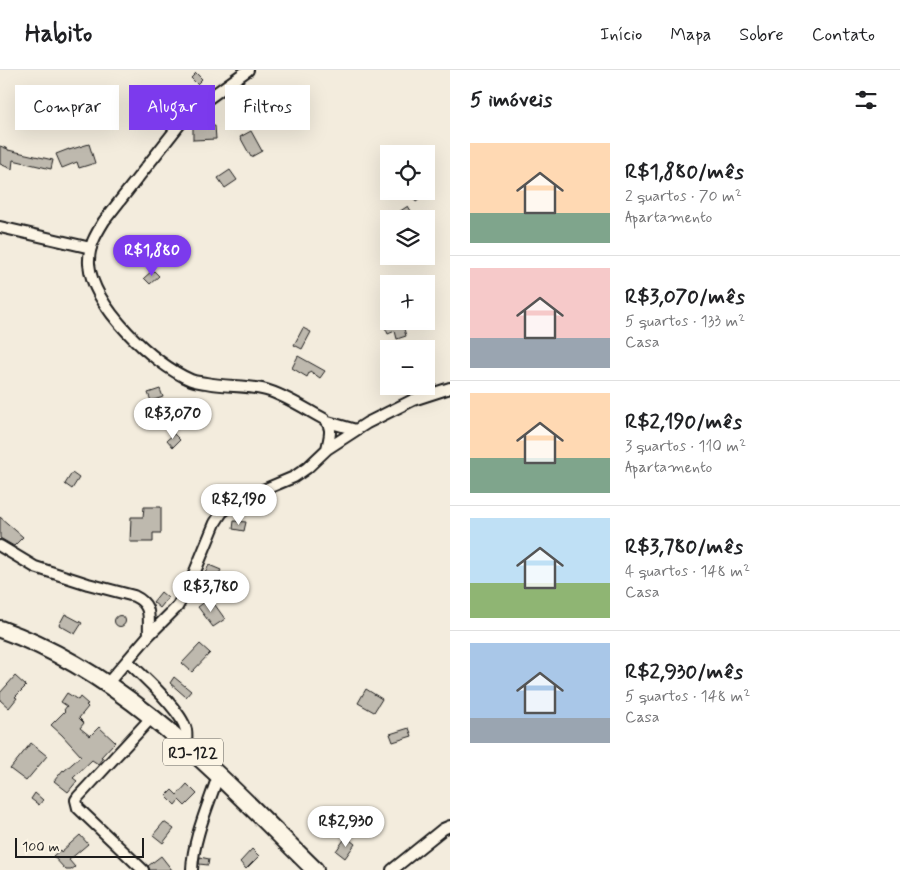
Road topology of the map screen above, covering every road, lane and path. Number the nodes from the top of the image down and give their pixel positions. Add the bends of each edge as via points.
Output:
1 (248, 70) edge
2 (0, 227) edge
3 (91, 248) junction
4 (450, 388) edge
5 (328, 422) junction
6 (356, 430) junction
7 (326, 449) junction
8 (0, 546) edge
9 (0, 629) edge
10 (149, 635) junction
11 (127, 661) junction
12 (107, 684) junction
13 (152, 717) junction
14 (186, 746) junction
15 (218, 776) junction
16 (450, 826) edge
17 (143, 870) edge
18 (192, 870) edge
19 (315, 870) edge
20 (392, 870) edge

1 - 3 street via 198,106 180,124 104,221
2 - 3 street
3 - 5 street via 89,265 106,306 138,344 164,365 193,381 266,390
4 - 6 street via 413,400
5 - 6 street
5 - 7 street via 330,432
6 - 7 street
7 - 10 street via 294,477 237,501 222,512 190,586 177,607
8 - 10 street via 35,567 141,600 148,610
9 - 12 main road, RJ-122 via 55,652
10 - 11 street
11 - 12 street
11 - 14 street via 163,696 182,721 186,730
12 - 13 main road, RJ-122
13 - 14 main road, RJ-122
13 - 17 street via 76,800 78,808
14 - 15 main road, RJ-122
15 - 18 street via 196,841
15 - 19 main road, RJ-122
16 - 20 street

